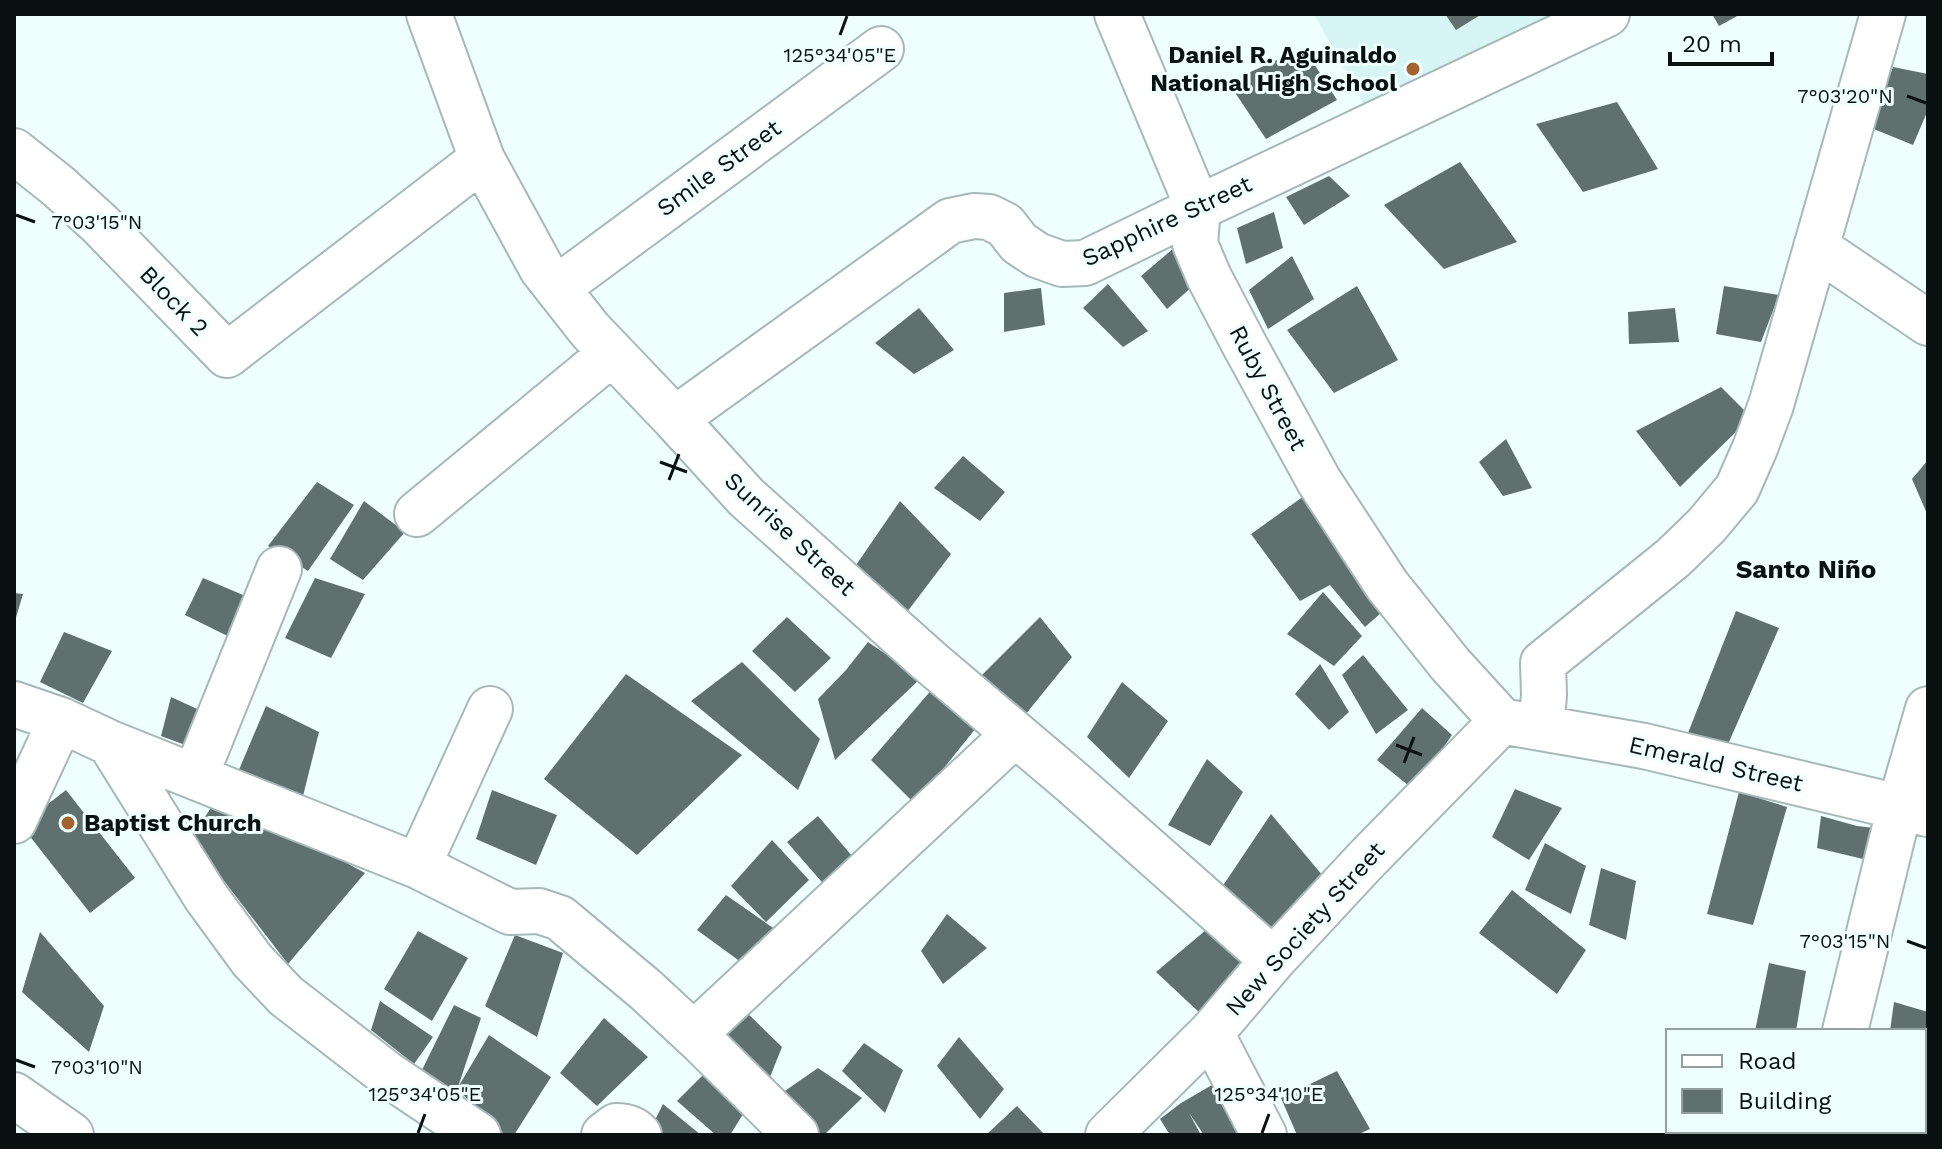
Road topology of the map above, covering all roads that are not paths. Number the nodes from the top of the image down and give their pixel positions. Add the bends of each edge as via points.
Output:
1 (429, 14) edge
2 (1117, 14) edge
3 (1607, 14) edge
4 (1883, 14) edge
5 (881, 49) dead end
6 (14, 151) edge
7 (482, 159) junction
8 (1198, 208) junction
9 (1816, 247) junction
10 (557, 288) junction
11 (1928, 323) edge
12 (612, 353) junction
13 (675, 419) junction
14 (417, 514) dead end
15 (279, 569) dead end
16 (14, 704) edge
17 (490, 709) dead end
18 (1928, 709) edge
19 (61, 720) junction
20 (1522, 725) junction
21 (1015, 734) junction
22 (110, 743) junction
23 (195, 777) junction
24 (1914, 810) edge
25 (14, 821) edge
26 (418, 866) junction
27 (1273, 960) junction
28 (1846, 1029) edge
29 (1211, 1033) junction
30 (694, 1034) junction
31 (14, 1095) edge
32 (71, 1135) edge
33 (478, 1135) edge
34 (604, 1135) edge
35 (639, 1135) edge
36 (796, 1135) edge
37 (1108, 1135) edge
38 (1264, 1135) edge

1 - 7 street, Sunrise Street
2 - 8 street, Ruby Street
3 - 8 street, Sapphire Street
4 - 9 street
5 - 10 street, Smile Street
6 - 7 street, Block 2 via 100,224 227,355
7 - 10 street, Sunrise Street
8 - 13 street, Sapphire Street via 1085,263 1062,264 1037,255 989,217 950,221
8 - 20 street, Ruby Street via 1199,255 1319,481 1387,585 1450,664
9 - 11 street
9 - 20 street via 1771,405 1737,489 1673,558 1543,663 1544,695
10 - 12 street, Sunrise Street
12 - 13 street, Sunrise Street
12 - 14 street
13 - 21 street, Sunrise Street via 746,497
15 - 23 street
16 - 19 street
17 - 26 street
18 - 24 street
19 - 22 street
19 - 25 street
20 - 24 street, Emerald Street via 1644,746
20 - 27 street, New Society Street via 1365,861
21 - 27 street, Sunrise Street
21 - 30 street
22 - 23 street
22 - 33 street via 252,960 286,996
23 - 26 street
24 - 28 street
26 - 30 street via 510,912 539,911 560,918
27 - 29 street, New Society Street
29 - 37 street, New Society Street
29 - 38 street
30 - 36 street
31 - 32 street
34 - 35 street via 616,1126

